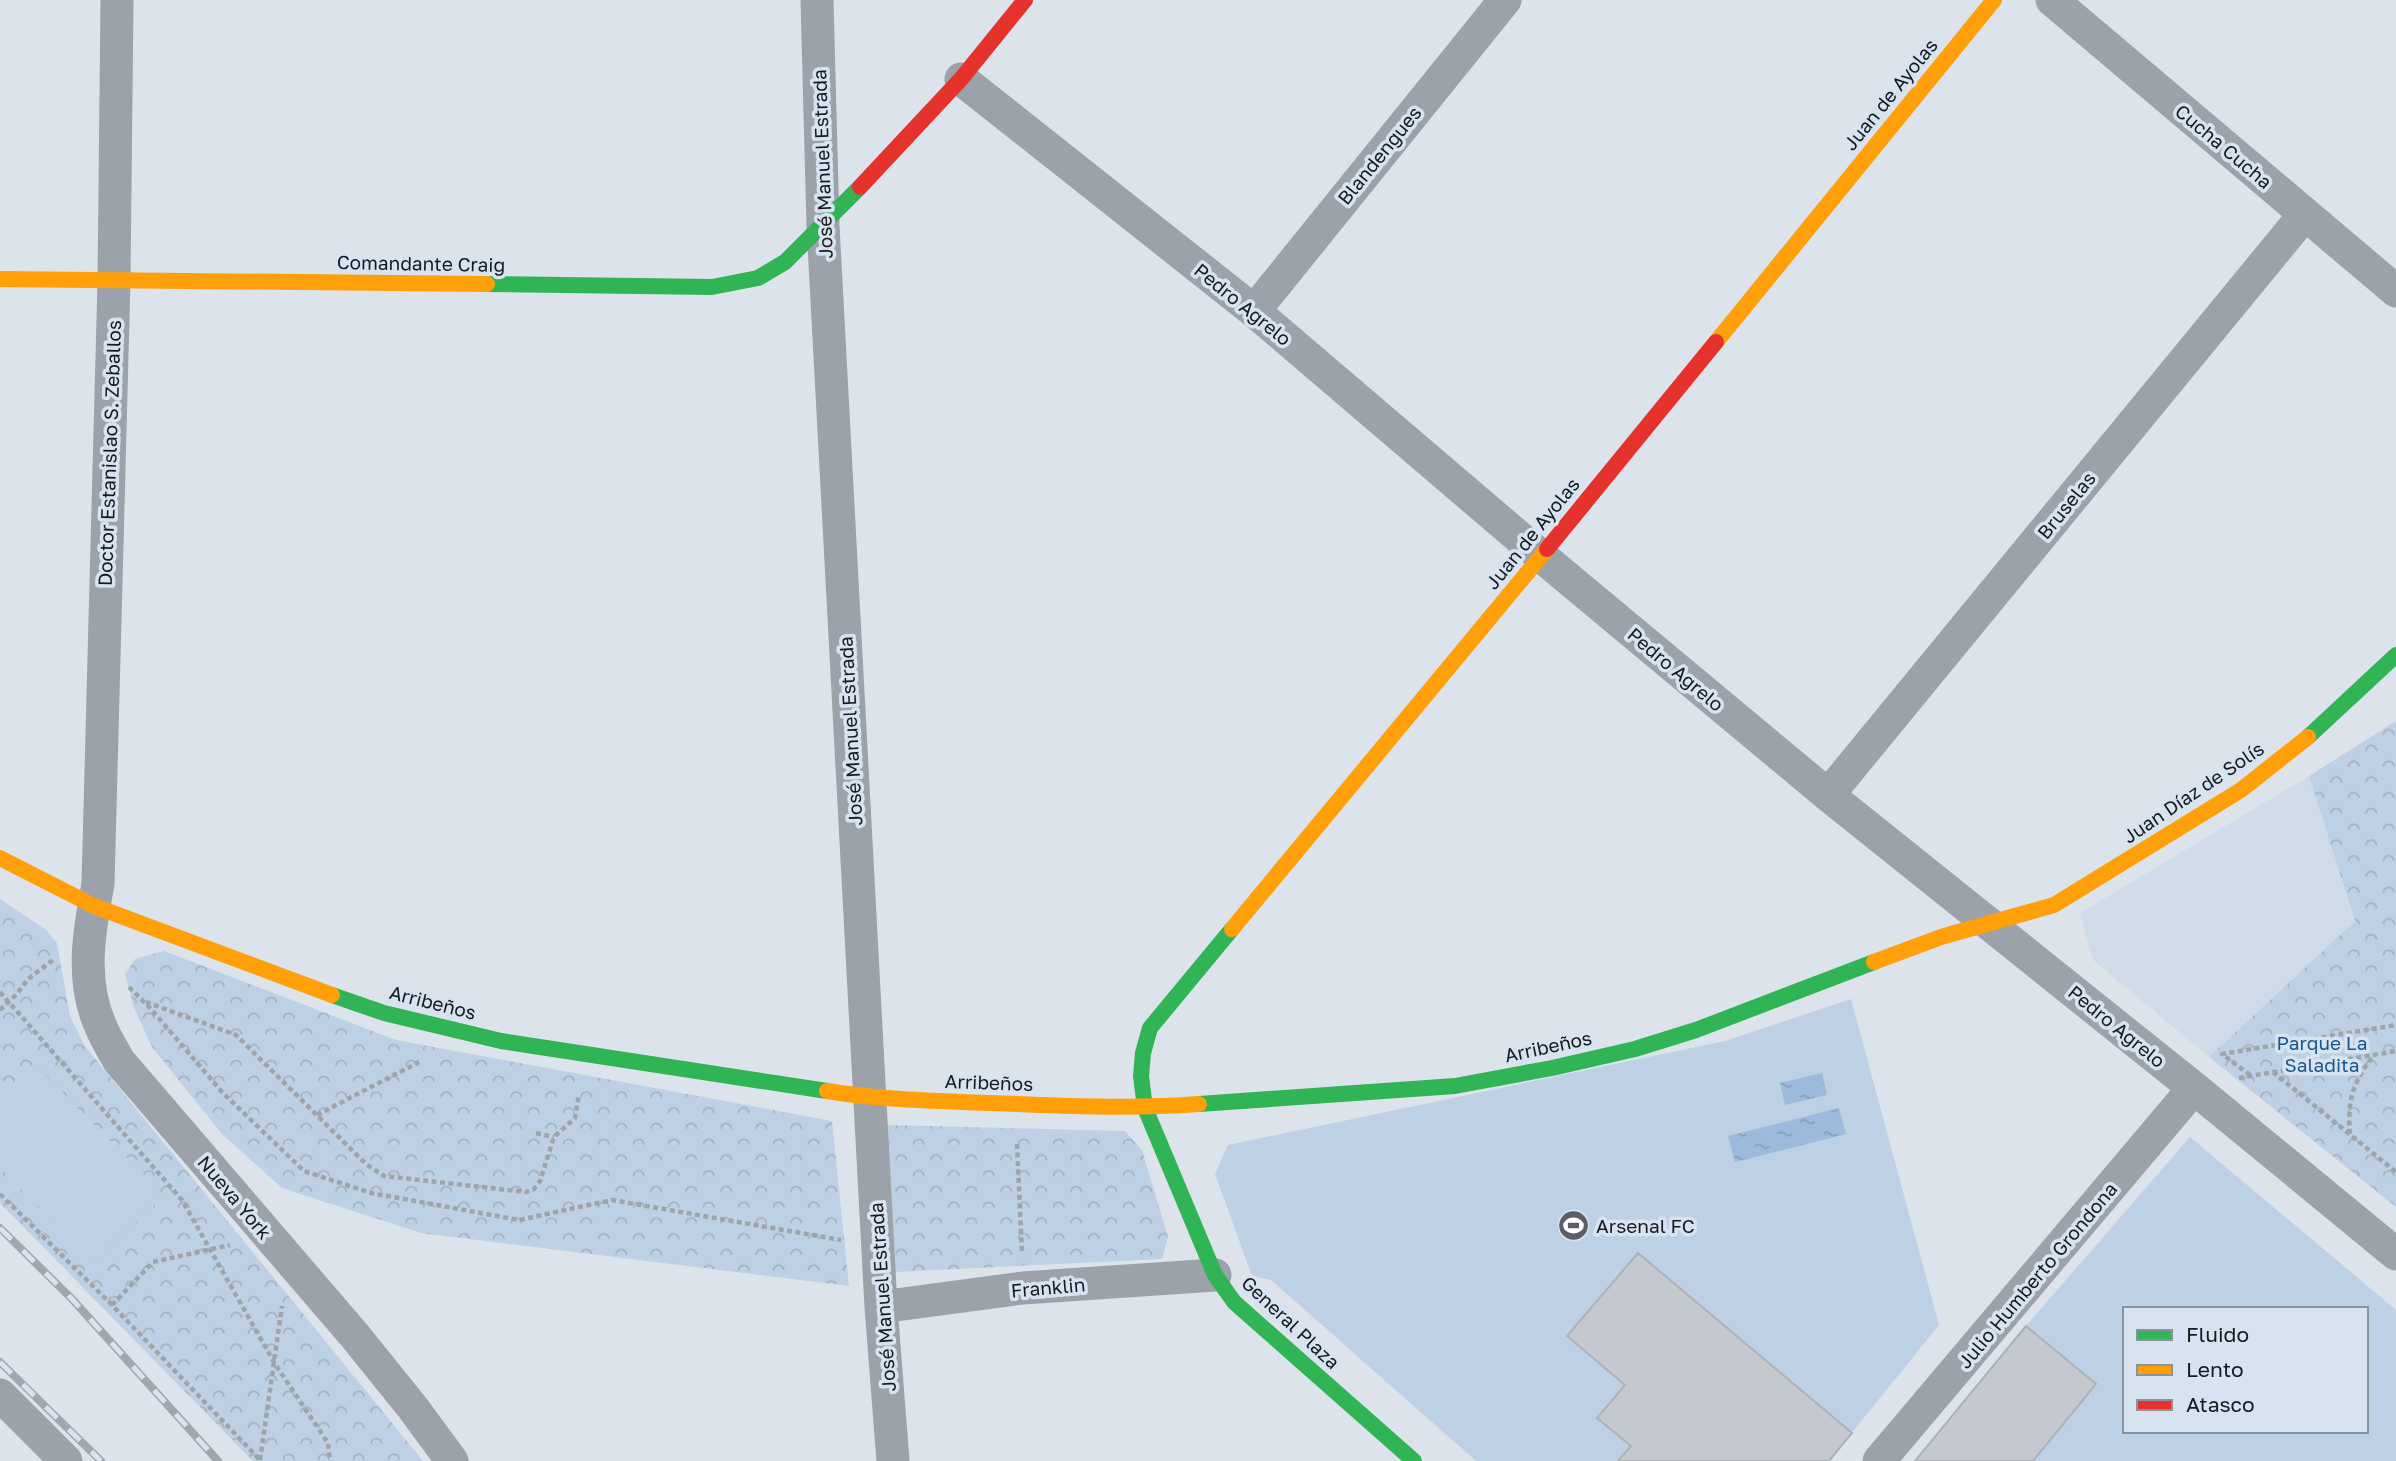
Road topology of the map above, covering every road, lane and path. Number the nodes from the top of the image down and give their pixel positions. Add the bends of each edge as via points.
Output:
1 (117, 0) edge
2 (817, 0) edge
3 (1025, 0) edge
4 (1505, 0) edge
5 (1994, 0) edge
6 (2052, 0) edge
7 (961, 79) junction
8 (2305, 214) junction
9 (823, 226) junction
10 (0, 279) edge
11 (114, 281) junction
12 (2396, 292) edge
13 (1254, 311) junction
14 (1541, 556) junction
15 (2396, 655) edge
16 (1828, 795) junction
17 (0, 858) edge
18 (94, 906) junction
19 (1989, 923) junction
20 (87, 946) junction
21 (0, 992) edge
22 (142, 1001) junction
23 (9, 1002) junction
24 (0, 1010) edge
25 (433, 1025) junction
26 (2396, 1025) edge
27 (2396, 1051) edge
28 (582, 1054) junction
29 (2374, 1054) junction
30 (2250, 1075) dead end
31 (2194, 1088) junction
32 (870, 1098) junction
33 (1016, 1104) junction
34 (1144, 1108) junction
35 (317, 1115) junction
36 (536, 1133) dead end
37 (2350, 1134) junction
38 (554, 1137) junction
39 (2396, 1172) edge
40 (0, 1194) edge
41 (878, 1247) junction
42 (278, 1248) junction
43 (209, 1250) junction
44 (2396, 1254) edge
45 (1215, 1275) junction
46 (1023, 1288) junction
47 (112, 1305) junction
48 (881, 1307) junction
49 (275, 1364) junction
50 (0, 1395) edge
51 (66, 1461) edge
52 (261, 1461) edge
53 (330, 1461) edge
54 (452, 1461) edge
55 (893, 1461) edge
56 (1414, 1461) edge
57 (1879, 1461) edge

1 - 11 street, Doctor Estanislao S. Zeballos
2 - 9 street, José Manuel Estrada
3 - 7 street, Comandante Craig
4 - 13 street, Blandengues
5 - 14 street, Juan de Ayolas
6 - 8 street, Cucha Cucha
7 - 9 street, Comandante Craig
7 - 13 street, Pedro Agrelo
8 - 12 street, Cucha Cucha
8 - 16 street, Bruselas
9 - 11 street, Comandante Craig via 785,261 758,278 712,287
9 - 32 street, José Manuel Estrada
10 - 11 street, Comandante Craig
11 - 18 street, Doctor Estanislao S. Zeballos
13 - 14 street, Pedro Agrelo
14 - 16 street, Pedro Agrelo
14 - 34 street, Juan de Ayolas via 1150,1028 1141,1076
15 - 19 street, Juan Díaz de Solís via 2303,742 2241,790 2054,905
16 - 19 street, Pedro Agrelo
17 - 18 street, Arribeños
18 - 20 street, Nueva York
18 - 25 street, Arribeños via 339,998
19 - 31 street, Pedro Agrelo
19 - 34 street, Arribeños via 1696,1030 1552,1068 1455,1086
20 - 22 path
20 - 23 path via 42,968
20 - 42 street, Nueva York via 89,983 100,1026 119,1061
21 - 23 path
22 - 35 path via 236,1035
22 - 41 path via 223,1093 304,1171 371,1193 519,1220 612,1200
23 - 24 path
23 - 43 path via 182,1200
25 - 28 street, Arribeños
25 - 35 path via 422,1060
26 - 30 path via 2221,1054
27 - 29 path
28 - 32 street, Arribeños
28 - 38 path via 575,1118
29 - 37 path via 2353,1089 2348,1108
29 - 37 path via 2273,1071
31 - 44 street, Pedro Agrelo
31 - 57 street, Julio Humberto Grondona
32 - 33 street, Arribeños
32 - 41 street, José Manuel Estrada
33 - 34 street, Arribeños
33 - 46 path
34 - 45 street, General Plaza
35 - 38 path via 384,1176 526,1192 540,1181
36 - 38 path
37 - 39 path
40 - 47 path
41 - 48 street, José Manuel Estrada
42 - 43 path
42 - 49 path
42 - 54 street, Nueva York via 414,1408
43 - 47 path via 153,1262
43 - 49 path
45 - 46 street, Franklin
45 - 56 street, General Plaza via 1234,1302
46 - 48 street, Franklin
47 - 52 path
48 - 55 street, José Manuel Estrada
49 - 52 path
49 - 53 path via 328,1443
50 - 51 street

